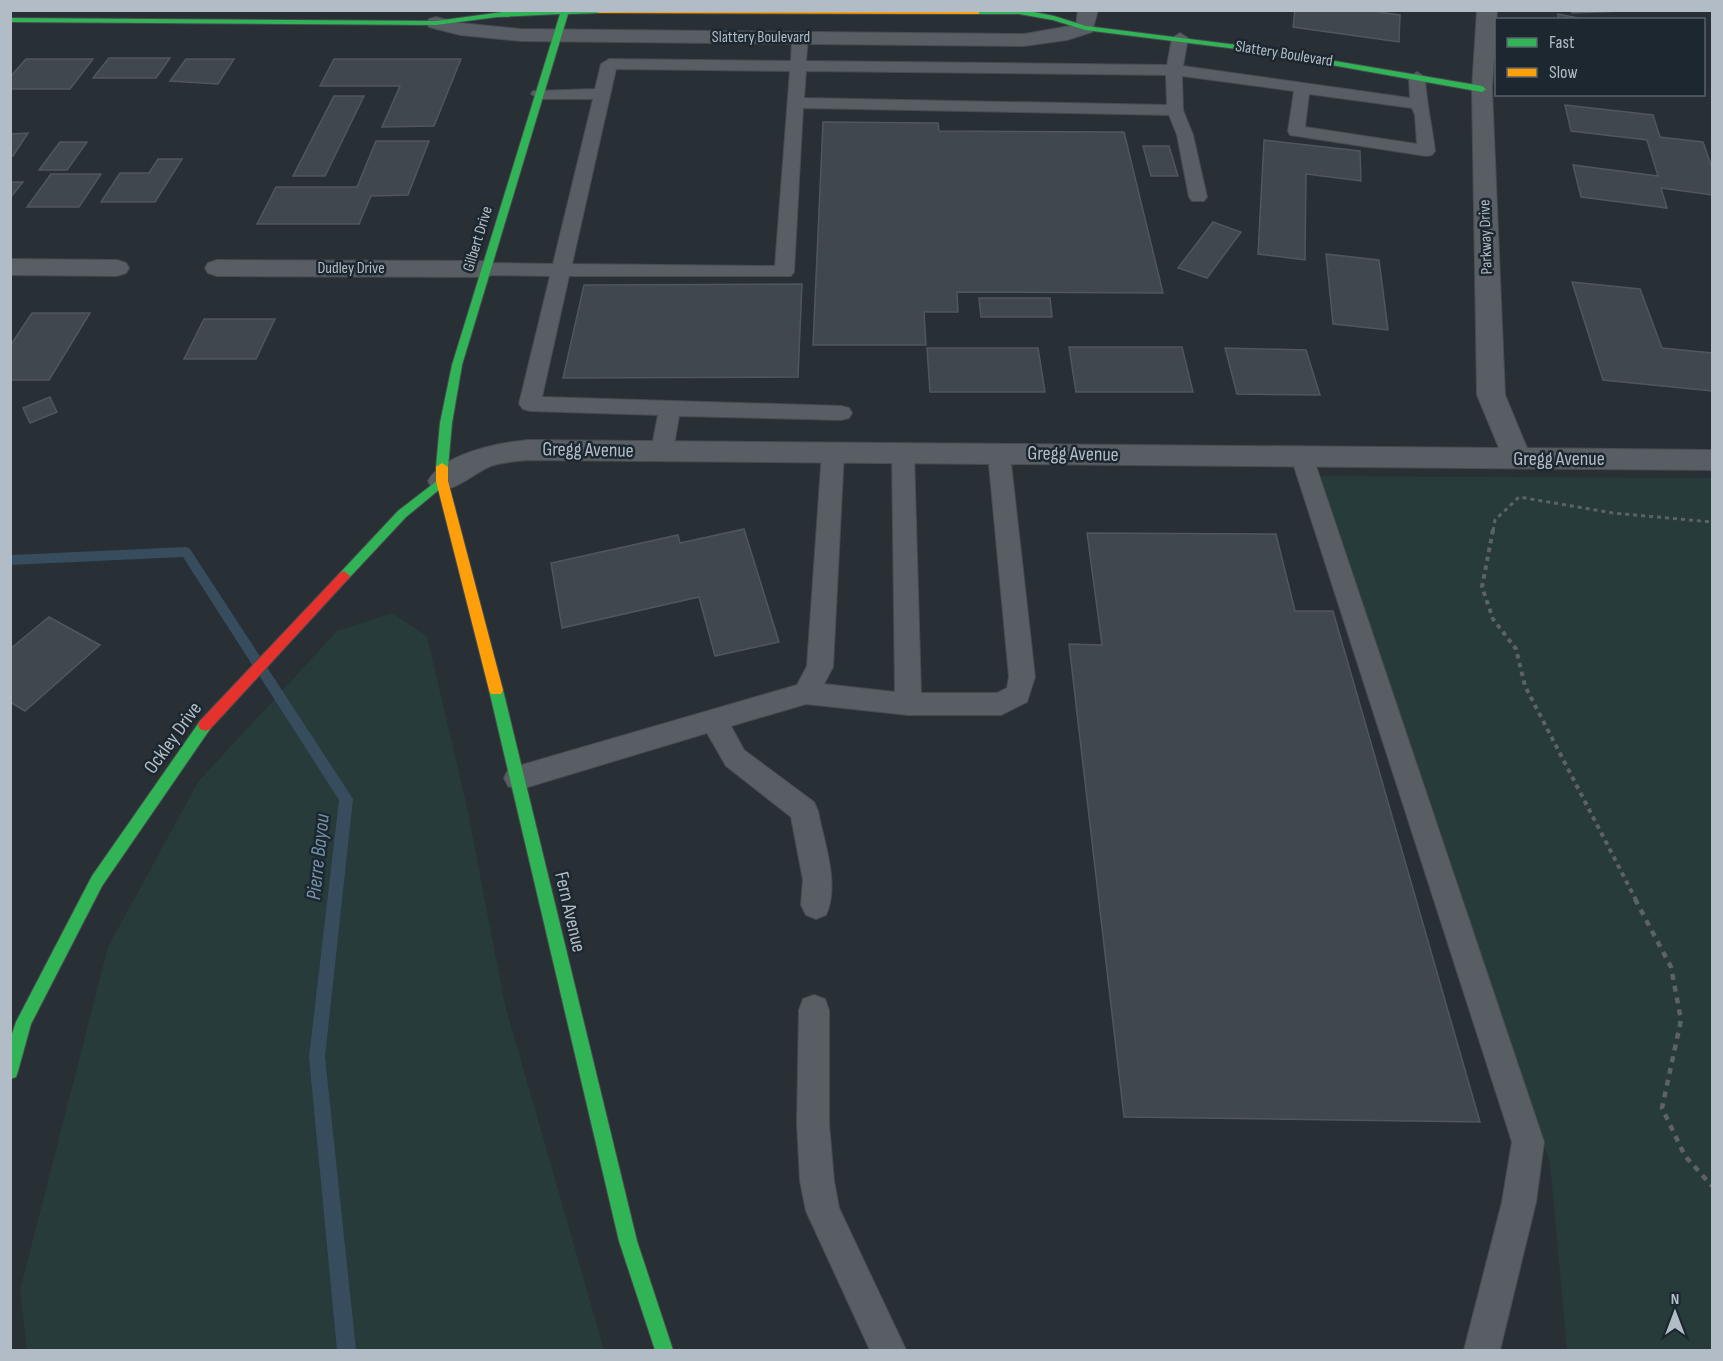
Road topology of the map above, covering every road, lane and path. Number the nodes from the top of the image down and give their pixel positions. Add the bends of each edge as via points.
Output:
1 (1487, 10) edge
2 (565, 11) edge
3 (1086, 19) edge
4 (10, 20) edge
5 (436, 23) junction
6 (557, 36) junction
7 (800, 38) junction
8 (1180, 39) junction
9 (799, 67) junction
10 (1174, 70) junction
11 (1417, 77) junction
12 (1302, 89) junction
13 (1482, 89) junction
14 (539, 94) junction
15 (602, 94) junction
16 (796, 103) junction
17 (1418, 104) junction
18 (1175, 110) junction
19 (1198, 196) dead end
20 (10, 267) edge
21 (117, 268) dead end
22 (217, 268) dead end
23 (486, 269) junction
24 (562, 270) junction
25 (670, 408) junction
26 (841, 413) dead end
27 (662, 451) junction
28 (833, 452) junction
29 (903, 453) junction
30 (999, 454) junction
31 (1302, 456) junction
32 (1517, 458) junction
33 (1713, 460) edge
34 (442, 481) junction
35 (1713, 522) edge
36 (806, 693) junction
37 (908, 704) junction
38 (713, 720) junction
39 (518, 778) junction
40 (816, 905) dead end
41 (814, 1010) dead end
42 (10, 1071) edge
43 (1713, 1186) edge
44 (664, 1350) edge
45 (888, 1350) edge
46 (1482, 1350) edge

1 - 13 street, Parkway Drive
2 - 3 street, Slattery Boulevard via 1019,12
2 - 5 street, Slattery Boulevard via 477,15
2 - 6 street, Gilbert Drive
3 - 7 street, Slattery Boulevard via 1067,34 1024,40
3 - 8 street, Slattery Boulevard
4 - 5 street, Slattery Boulevard
5 - 6 street, Slattery Boulevard via 496,34
6 - 7 street, Slattery Boulevard
6 - 14 street, Gilbert Drive
7 - 9 lane
8 - 10 lane
8 - 11 street, Slattery Boulevard
9 - 10 lane
9 - 15 lane via 609,64
9 - 16 lane
10 - 12 lane
10 - 18 lane
11 - 13 street, Slattery Boulevard
11 - 17 lane
12 - 17 lane
12 - 17 lane via 1296,131 1426,152 1423,115
13 - 32 street, Parkway Drive via 1491,395
14 - 15 lane
14 - 23 street, Gilbert Drive
15 - 24 lane
16 - 18 lane
16 - 24 lane via 784,272
18 - 19 lane via 1185,135
20 - 21 street
22 - 23 street, Dudley Drive
23 - 24 lane
23 - 34 street, Gilbert Drive via 445,423
24 - 25 lane via 530,404
25 - 26 lane
25 - 27 lane
27 - 28 street, Gregg Avenue
27 - 34 street, Gregg Avenue via 498,452 468,464
28 - 29 street, Gregg Avenue
28 - 36 lane via 820,667
29 - 30 street, Gregg Avenue
29 - 37 lane
30 - 31 street, Gregg Avenue
30 - 37 lane via 1022,676 1018,694 1001,704
31 - 32 street, Gregg Avenue
31 - 46 lane via 1528,1142 1519,1202
32 - 33 street, Gregg Avenue
34 - 39 street, Fern Avenue
34 - 42 street, Ockley Drive via 402,514 202,728 97,881 24,1022
35 - 43 path via 1613,513 1519,497 1495,520 1482,587 1493,619 1516,649 1525,687 1671,967 1681,1020 1662,1108 1685,1156
36 - 37 lane
36 - 38 lane
38 - 39 lane
38 - 40 lane via 735,758 804,811 817,880
39 - 44 street, Fern Avenue via 628,1241
41 - 45 lane via 813,1123 823,1211

